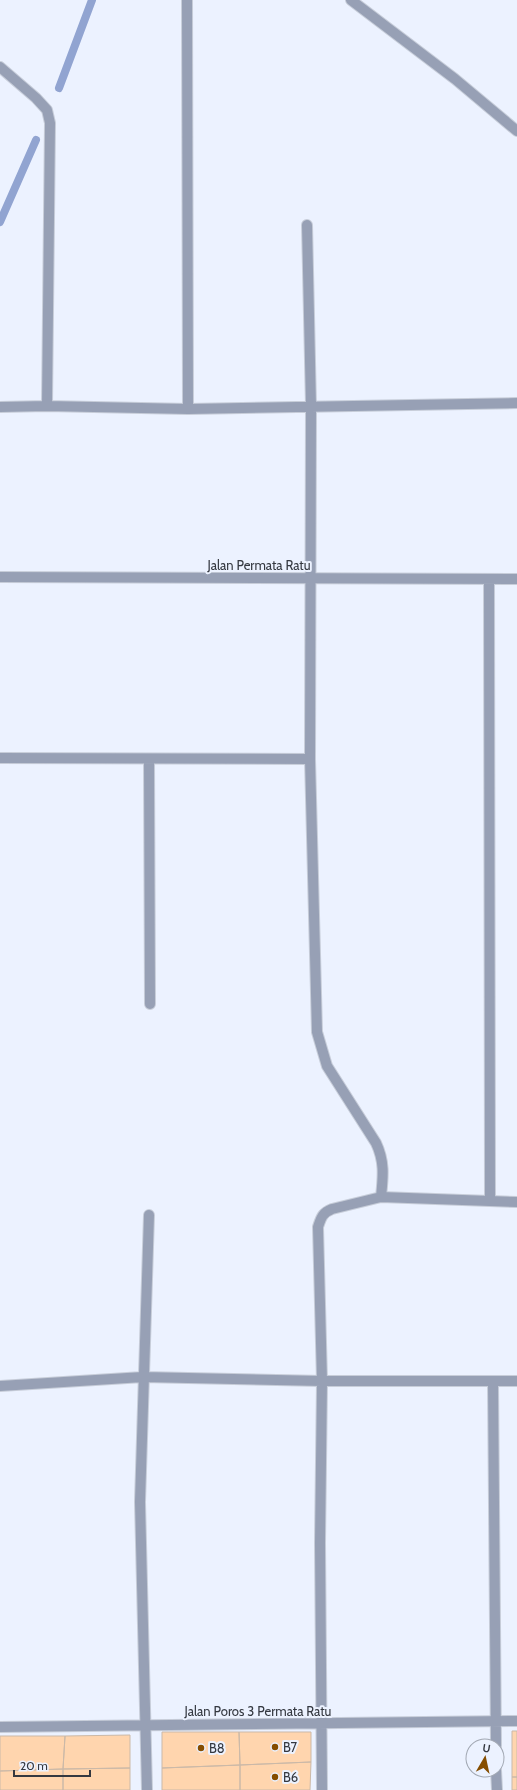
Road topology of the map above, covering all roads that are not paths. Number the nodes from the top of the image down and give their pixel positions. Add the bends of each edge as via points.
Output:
1 (187, 0) edge
2 (351, 0) edge
3 (0, 67) edge
4 (517, 130) edge
5 (308, 225) dead end
6 (517, 403) edge
7 (48, 406) junction
8 (311, 406) junction
9 (0, 407) edge
10 (188, 409) junction
11 (0, 577) edge
12 (311, 578) junction
13 (489, 579) junction
14 (517, 579) edge
15 (0, 758) edge
16 (310, 759) junction
17 (149, 760) junction
18 (150, 1004) dead end
19 (381, 1197) junction
20 (490, 1201) junction
21 (517, 1202) edge
22 (148, 1215) dead end
23 (143, 1377) junction
24 (322, 1381) junction
25 (517, 1381) edge
26 (493, 1382) junction
27 (0, 1386) edge
28 (496, 1721) junction
29 (517, 1721) edge
30 (322, 1723) junction
31 (146, 1725) junction
32 (0, 1727) edge
33 (496, 1738) edge
34 (496, 1778) edge
35 (147, 1790) edge
36 (322, 1790) edge
37 (496, 1790) edge

1 - 10 street
2 - 4 street
3 - 7 street via 47,110 50,123
5 - 8 street
6 - 8 street
7 - 9 street
7 - 10 street
8 - 10 street
8 - 12 street
11 - 12 street, Jalan Permata Ratu
12 - 13 street, Jalan Permata Ratu
12 - 16 street
13 - 14 street, Jalan Permata Ratu
13 - 20 street
15 - 17 street
16 - 17 street
16 - 19 street via 317,1032 327,1066 382,1155 384,1170
17 - 18 street
19 - 20 street
19 - 24 street via 325,1212 318,1228
20 - 21 street
22 - 23 street
23 - 24 street
23 - 27 street
23 - 31 street via 140,1502
24 - 26 street
24 - 30 street
25 - 26 street
26 - 28 street
28 - 29 street, Jalan Poros 3 Permata Ratu
28 - 30 street, Jalan Poros 3 Permata Ratu
28 - 33 street
30 - 31 street, Jalan Poros 3 Permata Ratu
30 - 36 street
31 - 32 street, Jalan Poros 3 Permata Ratu
31 - 35 street
34 - 37 street

